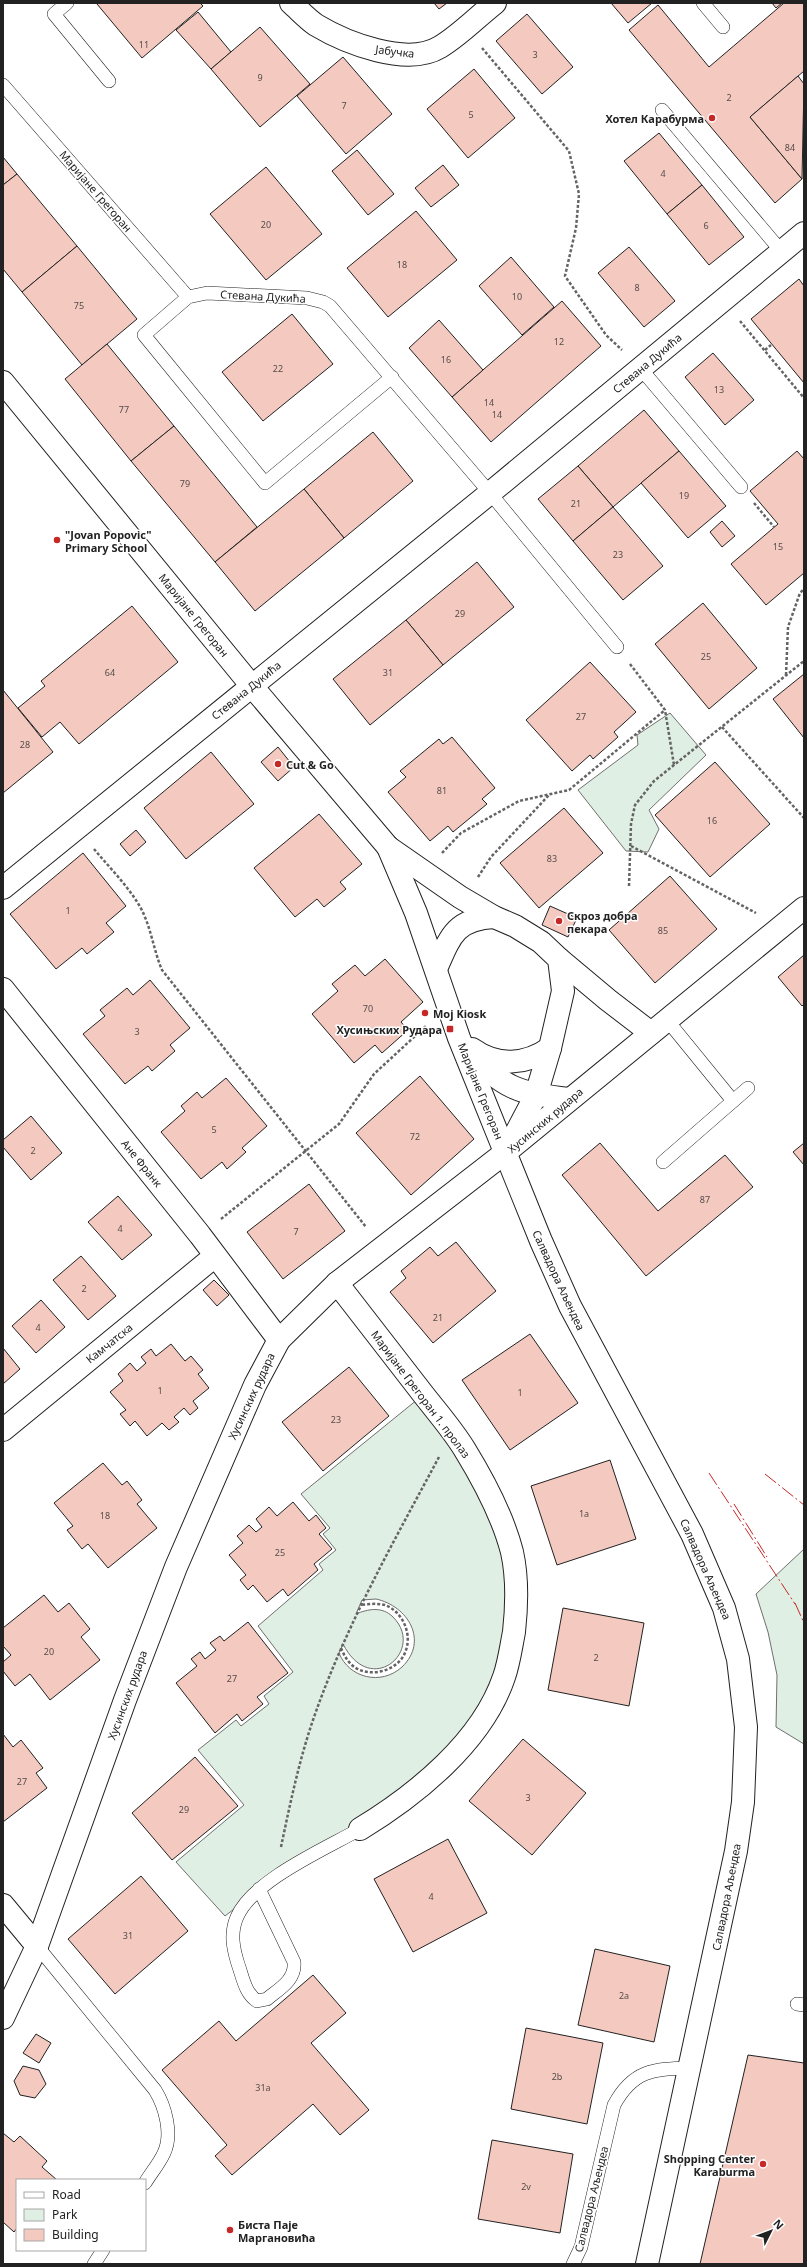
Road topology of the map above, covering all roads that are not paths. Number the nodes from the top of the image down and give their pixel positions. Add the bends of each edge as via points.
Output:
1 (67, 3) edge
2 (291, 3) edge
3 (495, 3) edge
4 (703, 3) edge
5 (724, 27) dead end
6 (109, 81) dead end
7 (3, 85) edge
8 (662, 110) dead end
9 (804, 233) edge
10 (782, 252) junction
11 (188, 297) junction
12 (641, 369) junction
13 (392, 377) junction
14 (3, 382) edge
15 (741, 487) road end
16 (490, 493) junction
17 (617, 647) road end
18 (251, 685) junction
19 (388, 847) junction
20 (3, 888) edge
21 (804, 908) edge
22 (494, 916) junction
23 (559, 959) junction
24 (436, 969) junction
25 (3, 989) edge
26 (659, 1026) junction
27 (459, 1038) junction
28 (550, 1048) junction
29 (748, 1088) dead end
30 (536, 1095) junction
31 (569, 1099) junction
32 (733, 1101) junction
33 (506, 1152) junction
34 (662, 1162) dead end
35 (215, 1256) junction
36 (337, 1283) junction
37 (279, 1340) junction
38 (3, 1430) edge
39 (360, 1829) joint
40 (259, 1889) junction
41 (3, 1905) edge
42 (37, 1946) junction
43 (3, 2018) edge
44 (690, 2068) junction
45 (146, 2181) edge
46 (102, 2251) edge
47 (94, 2264) edge
48 (573, 2264) edge
49 (647, 2264) edge

1 - 6 lane via 54,14
2 - 3 street, Јабучка via 315,24 334,35 385,52 416,55 440,47
4 - 5 lane
7 - 11 lane, Маријане Грегоран
8 - 10 lane
9 - 10 street, Стевана Дукића
10 - 12 street, Стевана Дукића
11 - 13 lane, Стевана Дукића via 207,293 299,297 323,302 337,312
11 - 13 lane via 144,335 265,484
12 - 15 lane
12 - 16 street, Стевана Дукића
13 - 16 lane, Стевана Дукића
14 - 18 street, Маријане Грегоран
16 - 17 lane, Стевана Дукића
16 - 18 street, Стевана Дукића
18 - 19 street, Маријане Грегоран
18 - 20 street, Стевана Дукића
19 - 22 street, Маријане Грегоран via 464,900
19 - 24 street, Маријане Грегоран
21 - 26 street, Хусинских рудара
22 - 23 street, Маријане Грегоран via 541,942
22 - 24 street via 478,918 460,926 452,935
23 - 26 street via 608,1000
23 - 28 street, Маријане Грегоран via 563,990
24 - 27 street, Маријане Грегоран
25 - 35 street, Ане Франк
26 - 31 street, Хусинских рудара
26 - 32 lane
27 - 28 street via 483,1056 502,1061 522,1061
27 - 30 street via 496,1078 512,1088
27 - 33 street, Маријане Грегоран
28 - 30 street, Маријане Грегоран
29 - 32 lane
30 - 31 street
30 - 33 street, Маријане Грегоран
31 - 33 street, Хусинских рудара
32 - 34 lane
33 - 36 street, Хусинских рудара
33 - 44 street, Салвадора Аљендеа via 526,1206 570,1306 698,1548 724,1608 738,1659 746,1727 743,1802 726,1904
35 - 37 street, Ане Франк
35 - 38 street, Камчатска
36 - 37 street, Хусинских рудара
36 - 39 street, Маријане Грегоран 1. пролаз via 452,1432 480,1475 511,1552 517,1595 511,1648 504,1677 494,1700 458,1749 429,1779 396,1807
37 - 42 street, Хусинских рудара via 254,1385 176,1567 125,1700
39 - 40 lane via 275,1877
40 - 40 lane via 294,1962 295,1970 291,1978 267,1999 257,2001 247,1991 233,1949 233,1932 243,1906
41 - 42 street
42 - 43 street, Хусинских рудара
42 - 45 lane via 155,2090 163,2104 168,2137 164,2152
44 - 48 lane, Салвадора Аљендеа via 655,2070 630,2081 621,2091 614,2105 581,2247
44 - 49 street, Салвадора Аљендеа
46 - 47 lane

